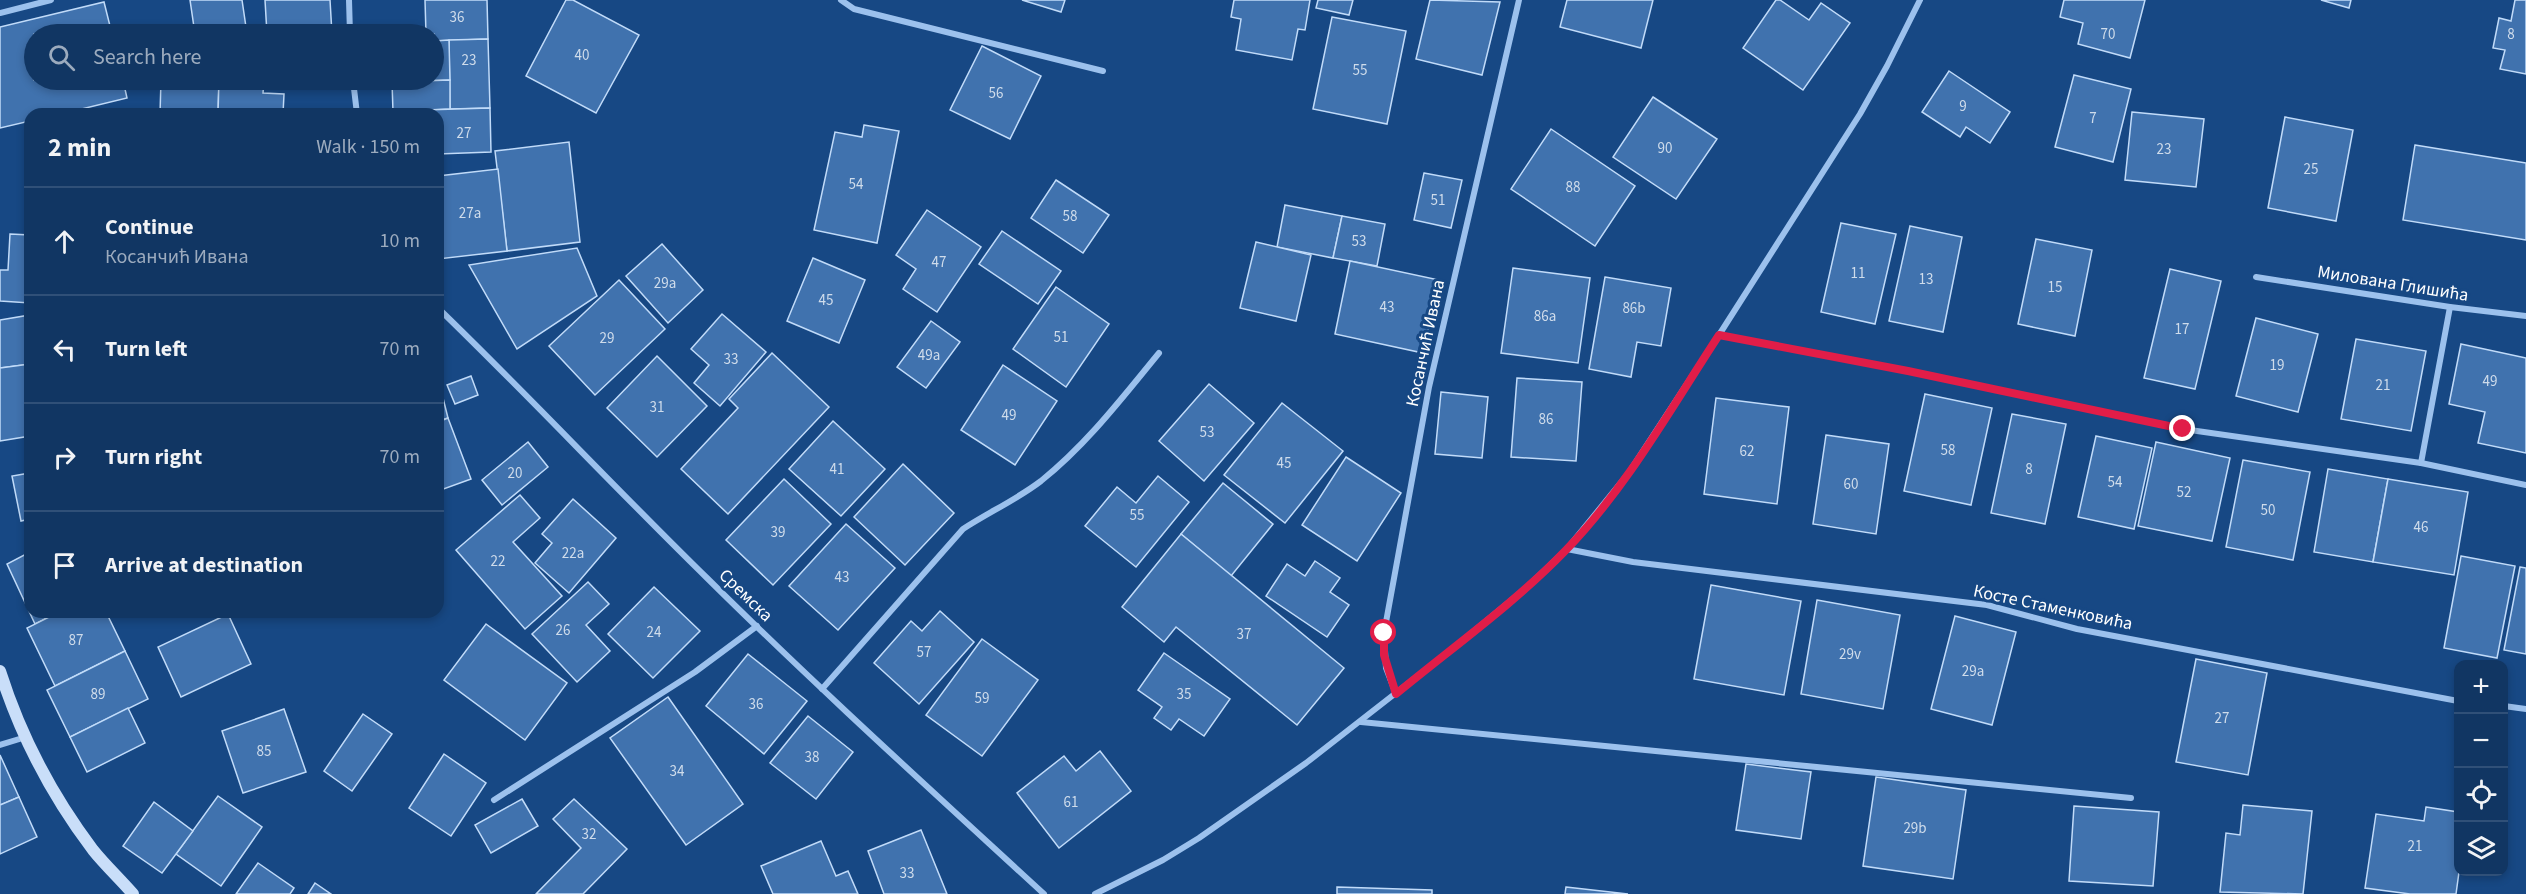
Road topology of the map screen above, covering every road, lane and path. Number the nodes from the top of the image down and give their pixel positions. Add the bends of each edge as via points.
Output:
1 (51, 0) edge
2 (349, 0) edge
3 (841, 0) edge
4 (1519, 0) edge
5 (1920, 0) edge
6 (0, 13) edge
7 (350, 24) edge
8 (1102, 71) dead end
9 (354, 90) edge
10 (356, 108) edge
11 (2256, 277) dead end
12 (2450, 307) junction
13 (444, 314) edge
14 (2526, 316) edge
15 (1719, 335) junction
16 (1159, 353) dead end
17 (2421, 463) junction
18 (2526, 485) edge
19 (1567, 549) junction
20 (757, 626) junction
21 (0, 671) edge
22 (822, 689) junction
23 (1396, 694) junction
24 (2454, 700) edge
25 (2508, 707) edge
26 (2526, 709) edge
27 (1360, 722) junction
28 (26, 737) junction
29 (0, 746) edge
30 (2131, 798) dead end
31 (494, 800) dead end
32 (133, 894) edge
33 (1044, 894) edge
34 (1095, 894) edge

1 - 6 street
2 - 7 street
3 - 8 street via 854,9
4 - 23 street, Косанчић Ивана via 1429,387 1384,633 1384,655
5 - 15 street via 1860,114
9 - 10 street
11 - 12 street, Милована Глишића
12 - 14 street, Милована Глишића
12 - 17 street
13 - 20 street, Сремска
15 - 17 street via 2183,429
15 - 19 street via 1628,474
16 - 22 street via 1091,435 1065,460 1012,501 963,530
17 - 18 street
19 - 23 street via 1526,588
19 - 24 street, Косте Стаменковића via 1633,562 1987,605 2077,629
20 - 22 street, Сремска
20 - 31 street via 695,672
21 - 28 main road
22 - 33 street, Сремска
23 - 27 street
25 - 26 street
27 - 30 street
27 - 34 street via 1199,838
28 - 29 street
28 - 32 main road via 93,850

